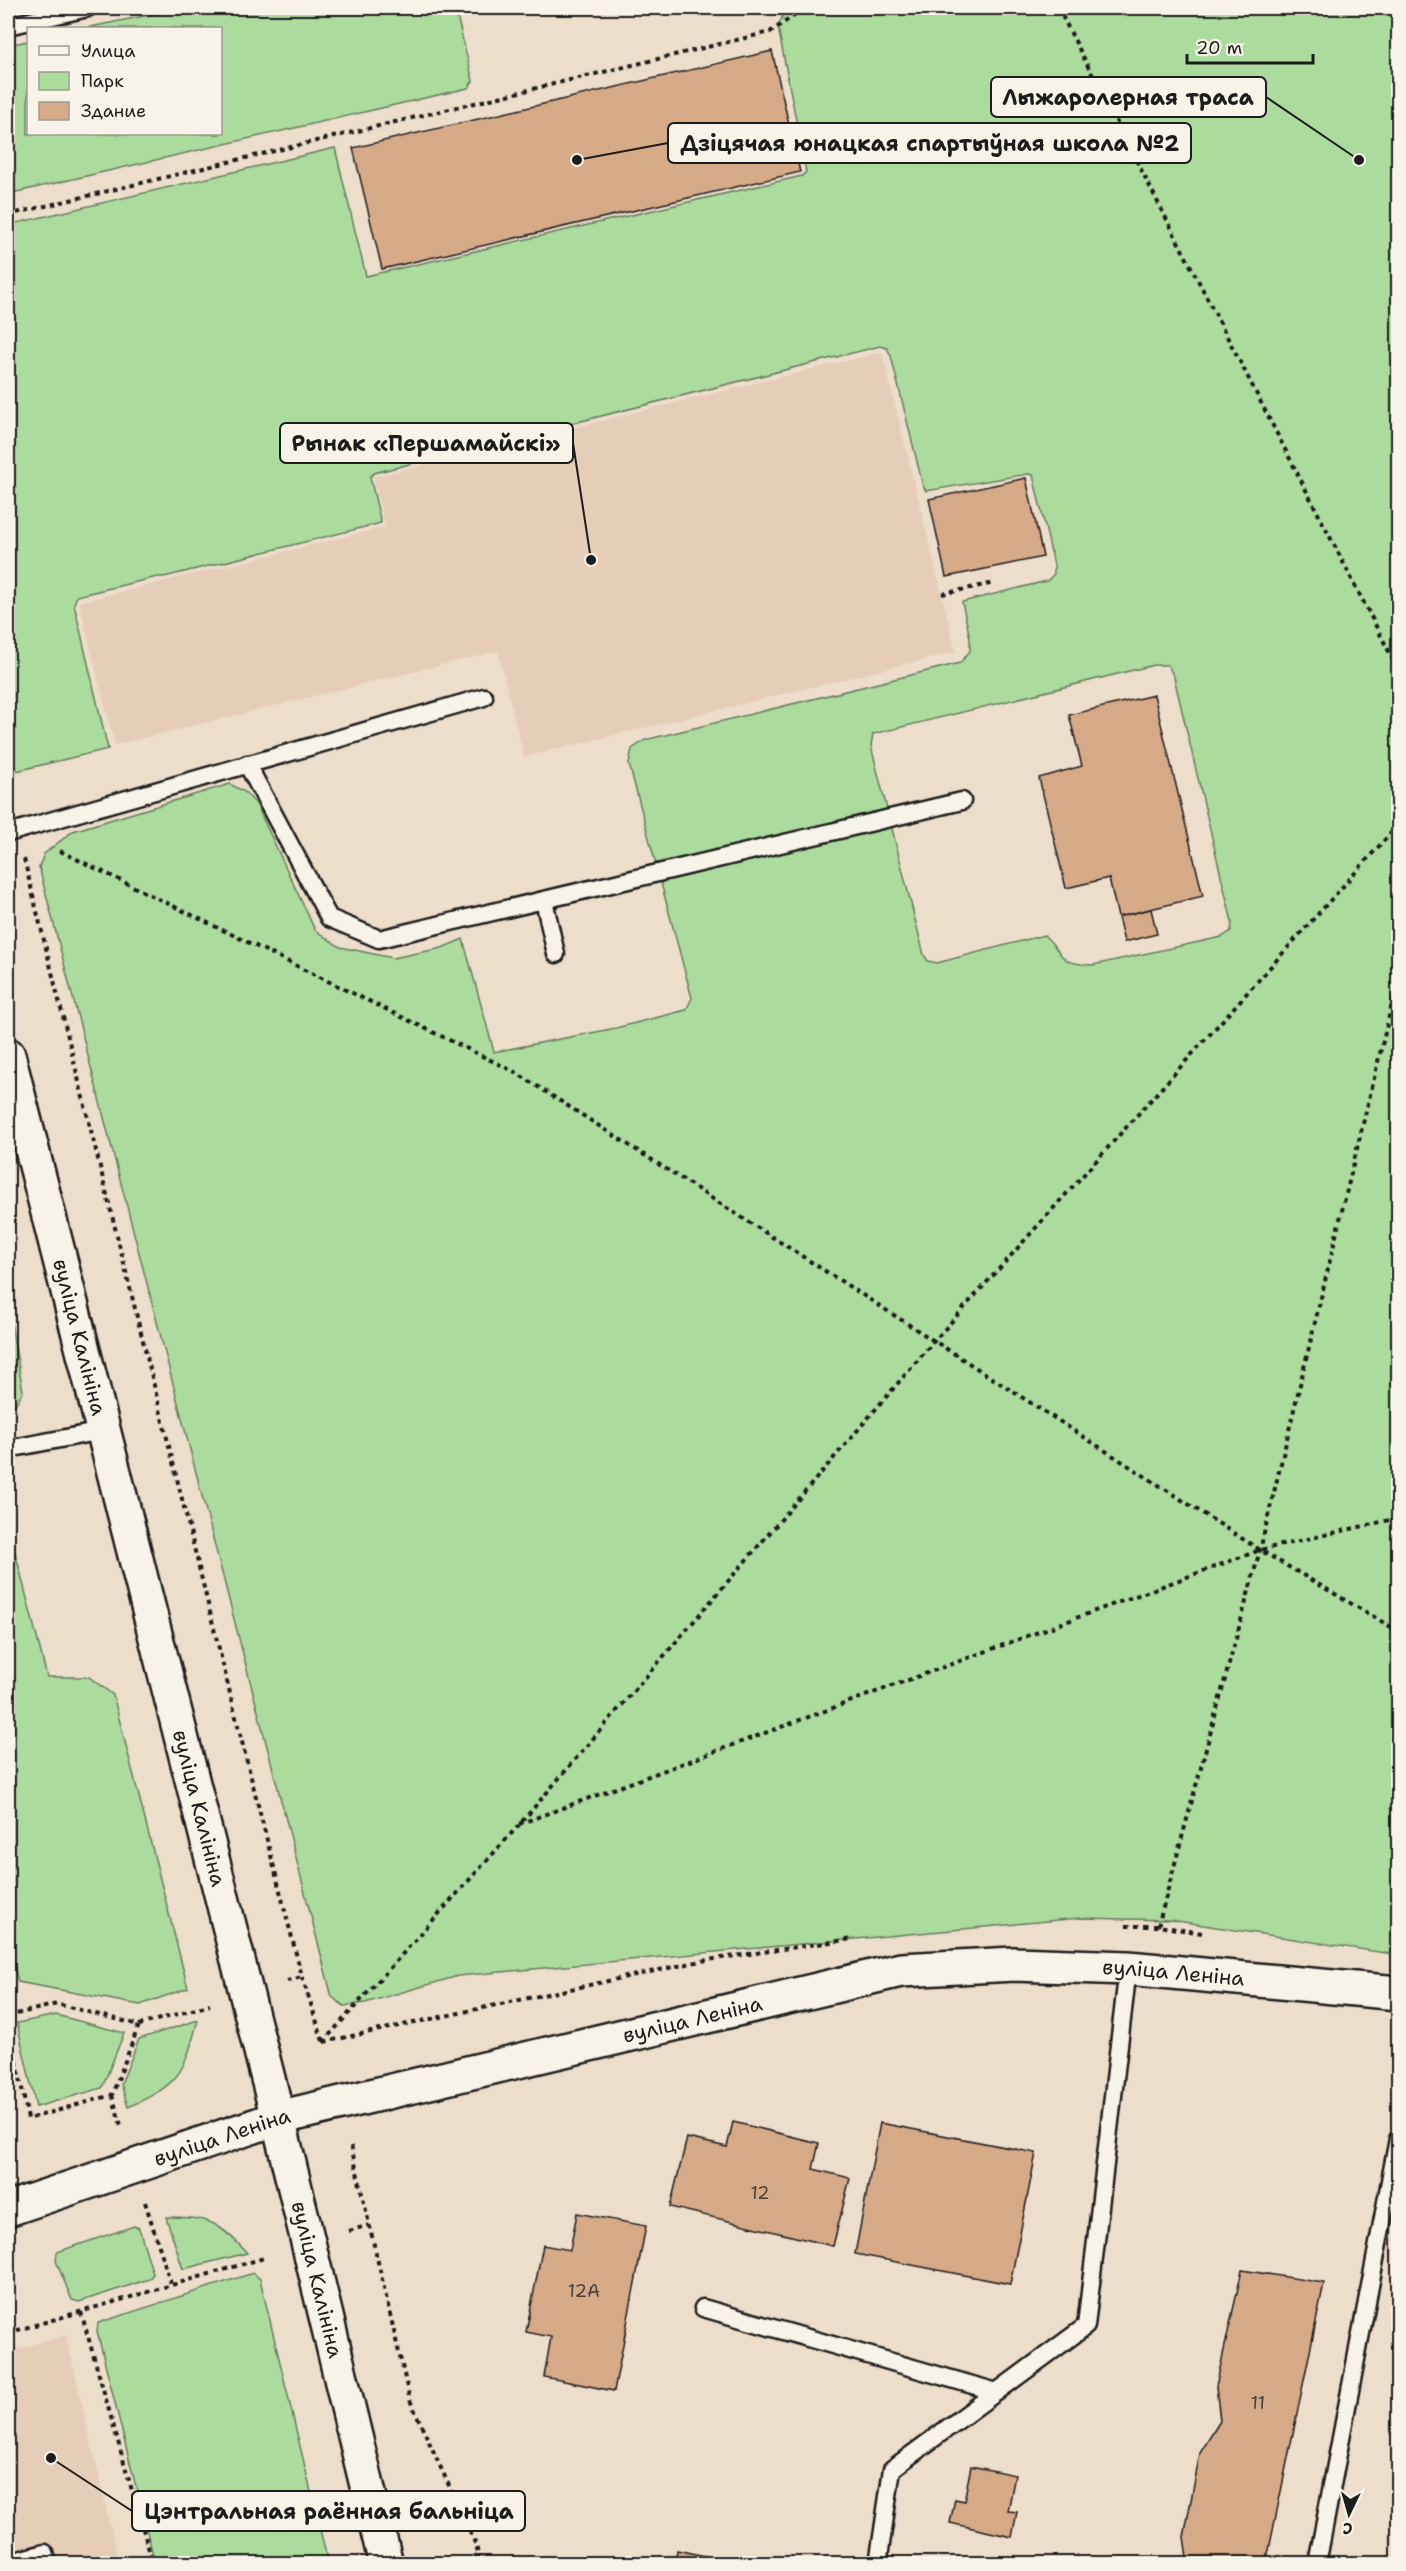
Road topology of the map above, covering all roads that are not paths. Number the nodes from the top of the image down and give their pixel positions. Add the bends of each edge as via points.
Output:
1 (88, 8) edge
2 (8, 26) edge
3 (484, 696) dead end
4 (247, 764) junction
5 (962, 801) dead end
6 (12, 831) edge
7 (543, 900) junction
8 (556, 954) dead end
9 (8, 1055) edge
10 (102, 1431) junction
11 (8, 1449) edge
12 (1128, 1968) junction
13 (1398, 1993) edge
14 (278, 2118) junction
15 (1398, 2139) edge
16 (8, 2209) edge
17 (703, 2308) dead end
18 (996, 2392) junction
19 (8, 2563) edge
20 (48, 2564) edge
21 (386, 2564) edge
22 (878, 2564) edge
23 (1317, 2564) edge

1 - 2 lane
3 - 4 lane
4 - 6 lane
4 - 7 lane via 329,918 380,939
5 - 7 lane
7 - 8 lane
9 - 10 main road, вуліца Калініна
10 - 11 lane
10 - 14 main road, вуліца Калініна
12 - 13 main road, вуліца Леніна
12 - 14 main road, вуліца Леніна via 1014,1964 901,1970
12 - 18 lane via 1086,2326
14 - 16 main road, вуліца Леніна
14 - 21 main road, вуліца Калініна
15 - 23 lane
17 - 18 lane
18 - 22 lane via 892,2469
19 - 20 lane via 45,2553

